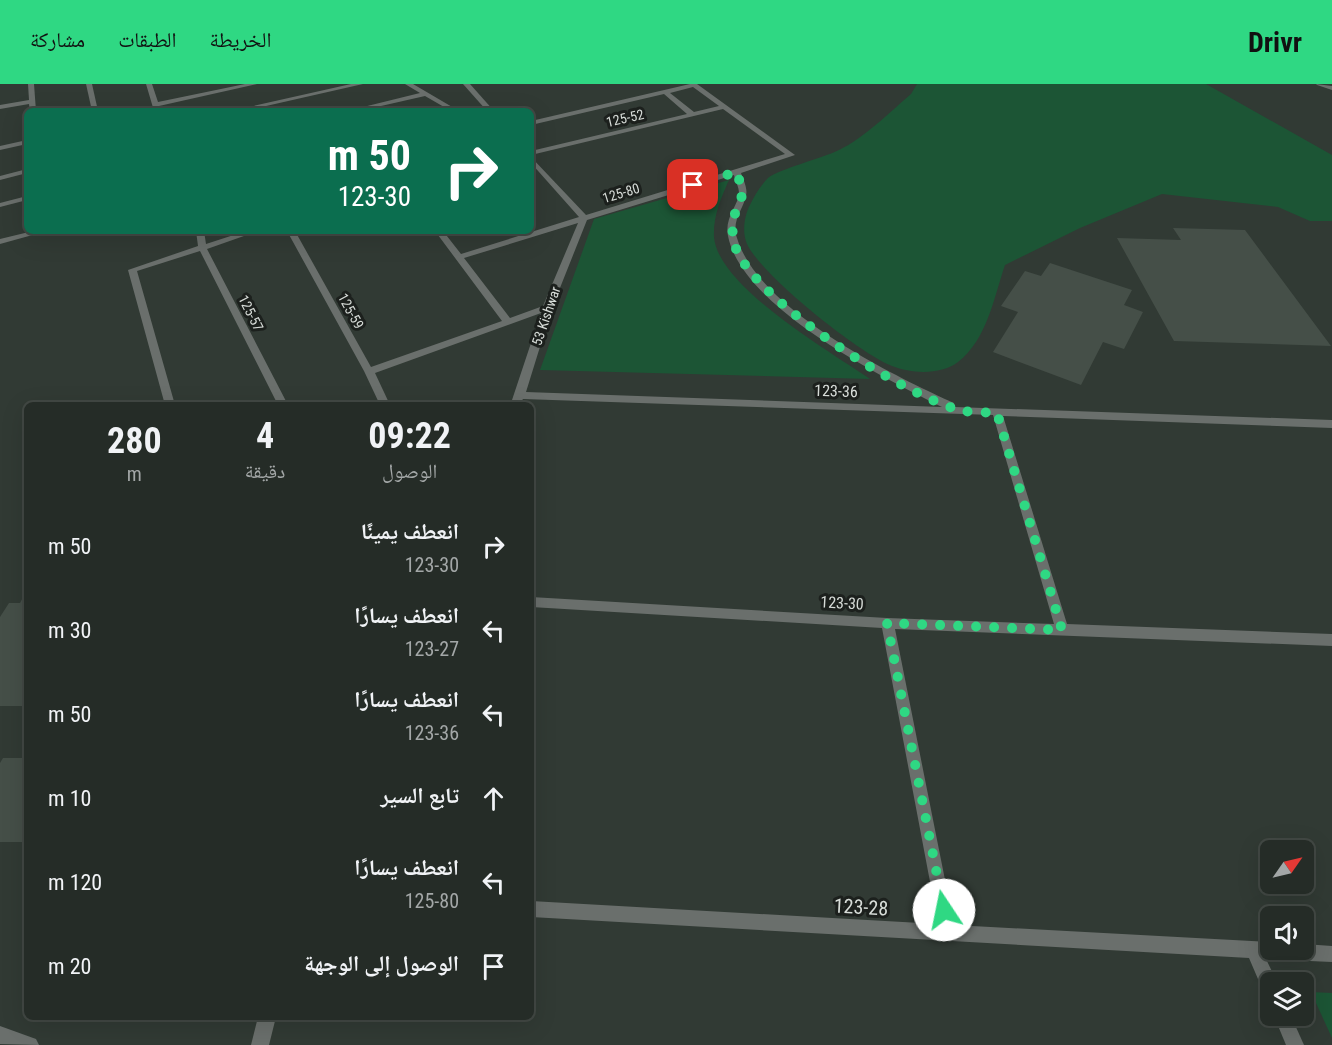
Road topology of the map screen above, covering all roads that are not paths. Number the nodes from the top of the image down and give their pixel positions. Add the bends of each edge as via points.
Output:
1 (42, 84) edge
2 (89, 84) edge
3 (149, 84) edge
4 (208, 84) edge
5 (254, 84) edge
6 (360, 84) edge
7 (408, 84) edge
8 (466, 84) edge
9 (1319, 84) edge
10 (31, 85) edge
11 (694, 85) edge
12 (1332, 88) edge
13 (665, 92) junction
14 (212, 93) junction
15 (426, 94) junction
16 (33, 101) junction
17 (723, 106) junction
18 (0, 107) edge
19 (33, 108) edge
20 (95, 108) edge
21 (156, 108) edge
22 (248, 108) edge
23 (363, 108) edge
24 (450, 108) edge
25 (488, 108) edge
26 (692, 114) junction
27 (534, 122) edge
28 (24, 143) edge
29 (0, 148) edge
30 (534, 152) edge
31 (534, 162) edge
32 (24, 172) edge
33 (737, 172) junction
34 (0, 178) edge
35 (24, 199) edge
36 (0, 205) edge
37 (584, 218) junction
38 (534, 231) edge
39 (31, 234) edge
40 (201, 234) edge
41 (245, 234) edge
42 (293, 234) edge
43 (441, 234) edge
44 (525, 234) edge
45 (0, 242) edge
46 (203, 248) junction
47 (459, 257) junction
48 (546, 308) junction
49 (508, 322) junction
50 (369, 371) junction
51 (520, 395) junction
52 (169, 402) edge
53 (281, 402) edge
54 (384, 402) edge
55 (516, 402) edge
56 (957, 410) junction
57 (997, 413) junction
58 (1332, 424) edge
59 (534, 602) edge
60 (887, 623) junction
61 (1062, 630) junction
62 (1332, 640) edge
63 (534, 909) edge
64 (948, 933) junction
65 (1254, 950) junction
66 (1332, 954) edge
67 (1264, 972) edge
68 (266, 1020) edge
69 (1286, 1026) edge
70 (0, 1035) edge
71 (30, 1045) edge
72 (260, 1045) edge
73 (1295, 1045) edge

1 - 10 street
2 - 20 street
3 - 21 street
4 - 14 street
5 - 14 street
6 - 22 street
7 - 15 street
8 - 25 street
9 - 12 street
10 - 16 street
11 - 13 street
11 - 17 street
13 - 26 street
13 - 27 street
14 - 21 street
15 - 23 street
15 - 24 street
16 - 18 street
16 - 19 street
17 - 26 street, 125-52
17 - 33 street, 125-80 via 791,156
26 - 30 street, 125-52
28 - 29 street
31 - 37 street
32 - 34 street
33 - 37 street, 125-80
33 - 56 street via 743,194 736,206 732,236 740,259 765,288 823,337 891,378
35 - 36 street
37 - 38 street, 125-80
37 - 48 street, 53 Kishwar
39 - 45 street
40 - 46 street, 125-57
41 - 46 street
42 - 50 street, 125-59
43 - 47 street
44 - 47 street, 125-80
46 - 52 street via 132,270
46 - 53 street, 125-57
47 - 49 street
48 - 49 street
48 - 51 street, 53 Kishwar
49 - 50 street
50 - 54 street, 125-59
51 - 55 street
51 - 56 street, 123-36
56 - 57 street, 123-36
57 - 58 street, 123-36
57 - 61 street
59 - 60 street, 123-30
60 - 61 street, 123-30
60 - 64 street
61 - 62 street, 123-30
63 - 64 street, 123-28
64 - 65 street, 123-28
65 - 66 street, 123-28
65 - 67 street
68 - 72 street
69 - 73 street
70 - 71 street

